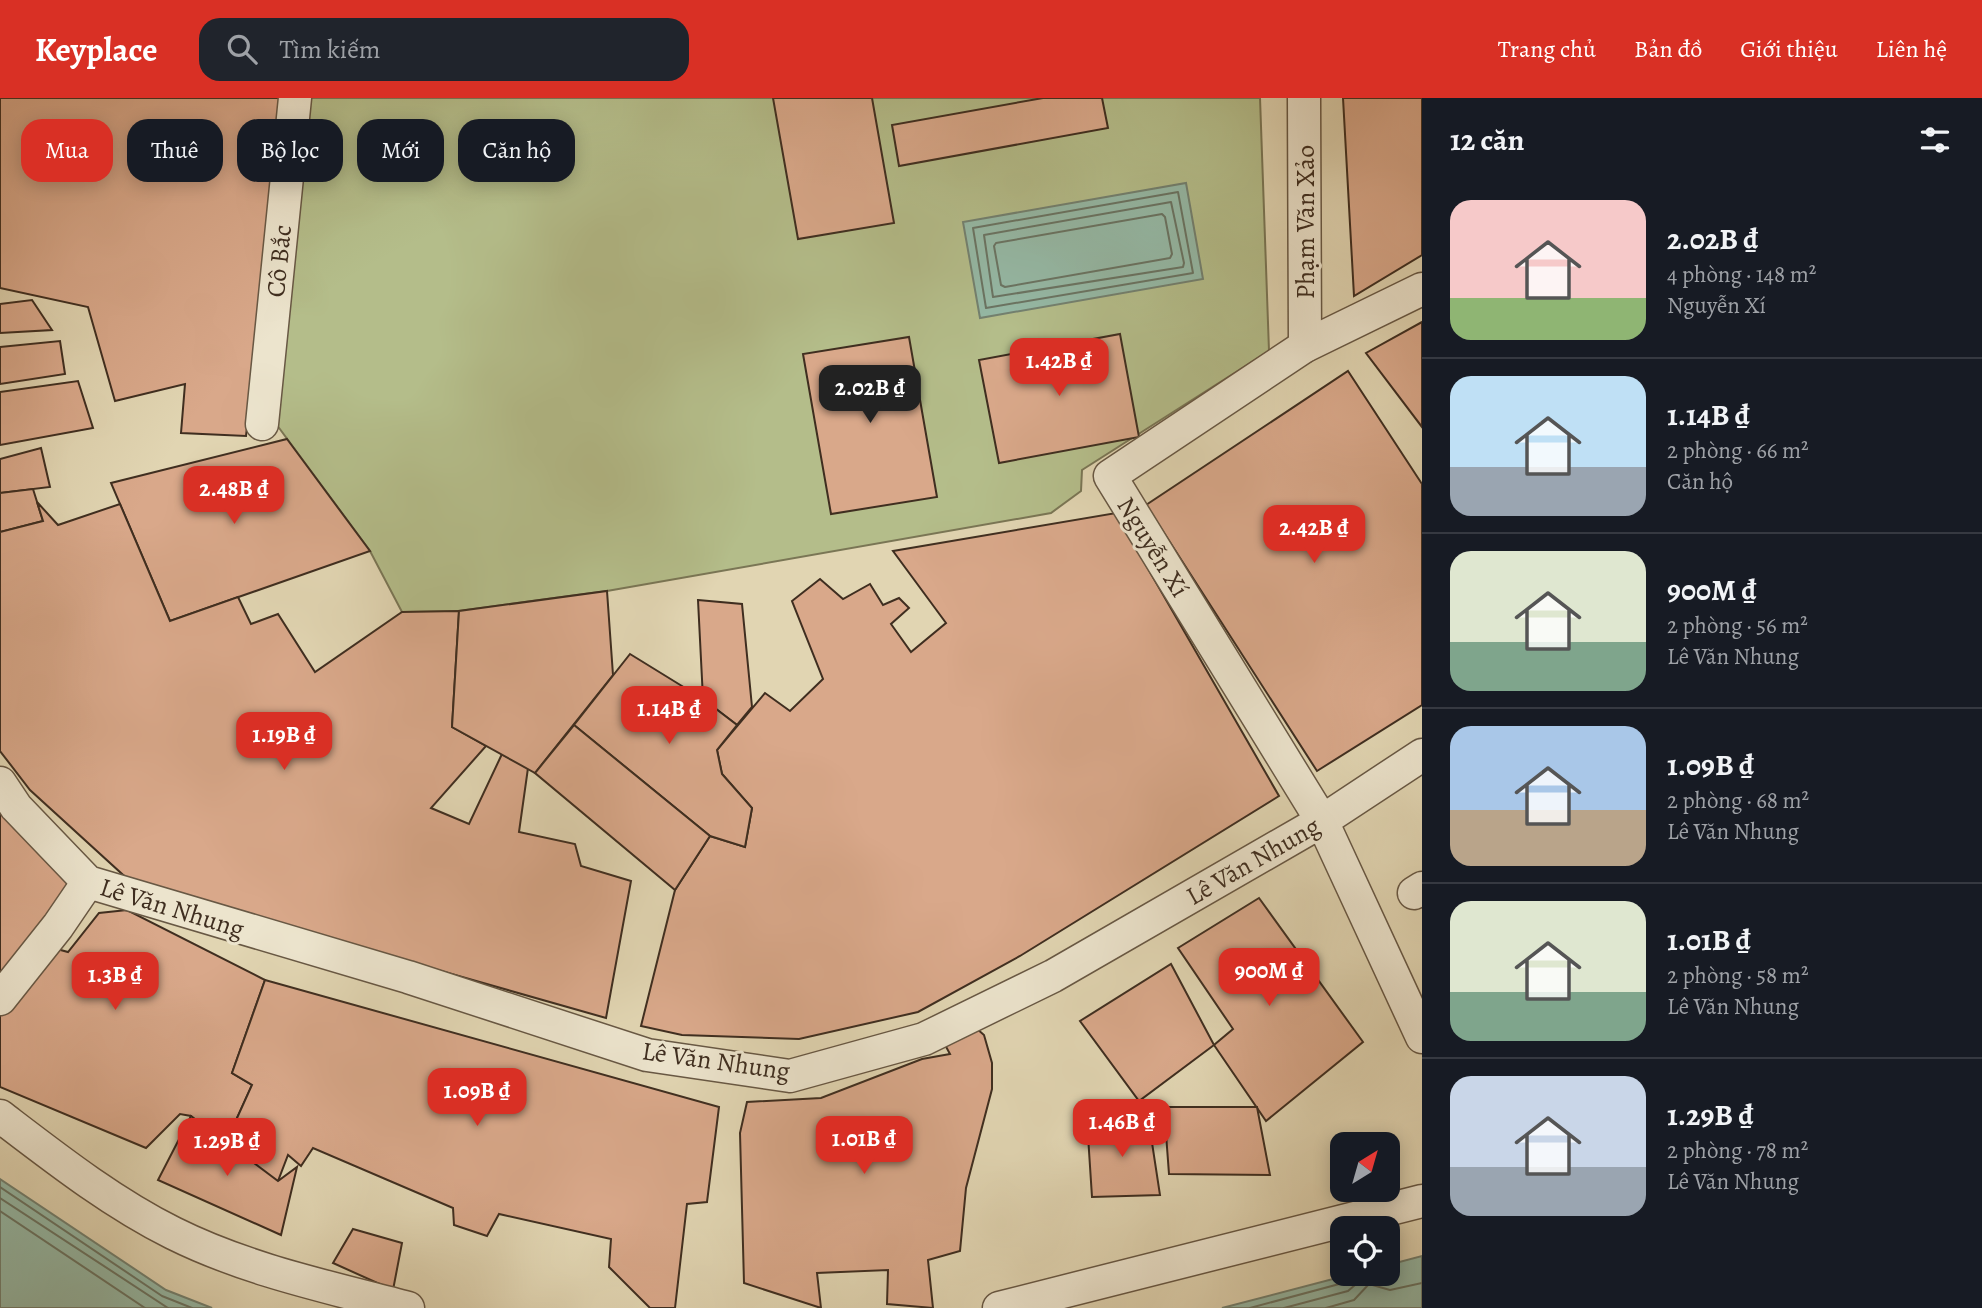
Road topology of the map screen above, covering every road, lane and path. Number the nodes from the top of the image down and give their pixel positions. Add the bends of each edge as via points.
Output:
1 (295, 98) edge
2 (1304, 98) edge
3 (1422, 289) edge
4 (1305, 346) junction
5 (262, 424) dead end
6 (1422, 755) edge
7 (0, 783) edge
8 (1322, 821) junction
9 (88, 882) junction
10 (0, 999) edge
11 (1422, 1037) edge
12 (0, 1116) edge
13 (1422, 1201) edge
14 (408, 1308) edge
15 (999, 1308) edge

1 - 5 street, Cô Bắc
2 - 4 street, Phạm Văn Xảo
3 - 4 street, Nguyễn Xí
4 - 8 street, Nguyễn Xí via 1110,476
6 - 8 street, Lê Văn Nhung
7 - 9 street, Lê Văn Nhung via 16,807
8 - 9 street, Lê Văn Nhung via 1053,976 924,1038 790,1076 647,1055 408,977
8 - 11 street
9 - 10 street
12 - 14 street via 68,1169 173,1233 260,1268
13 - 15 street

